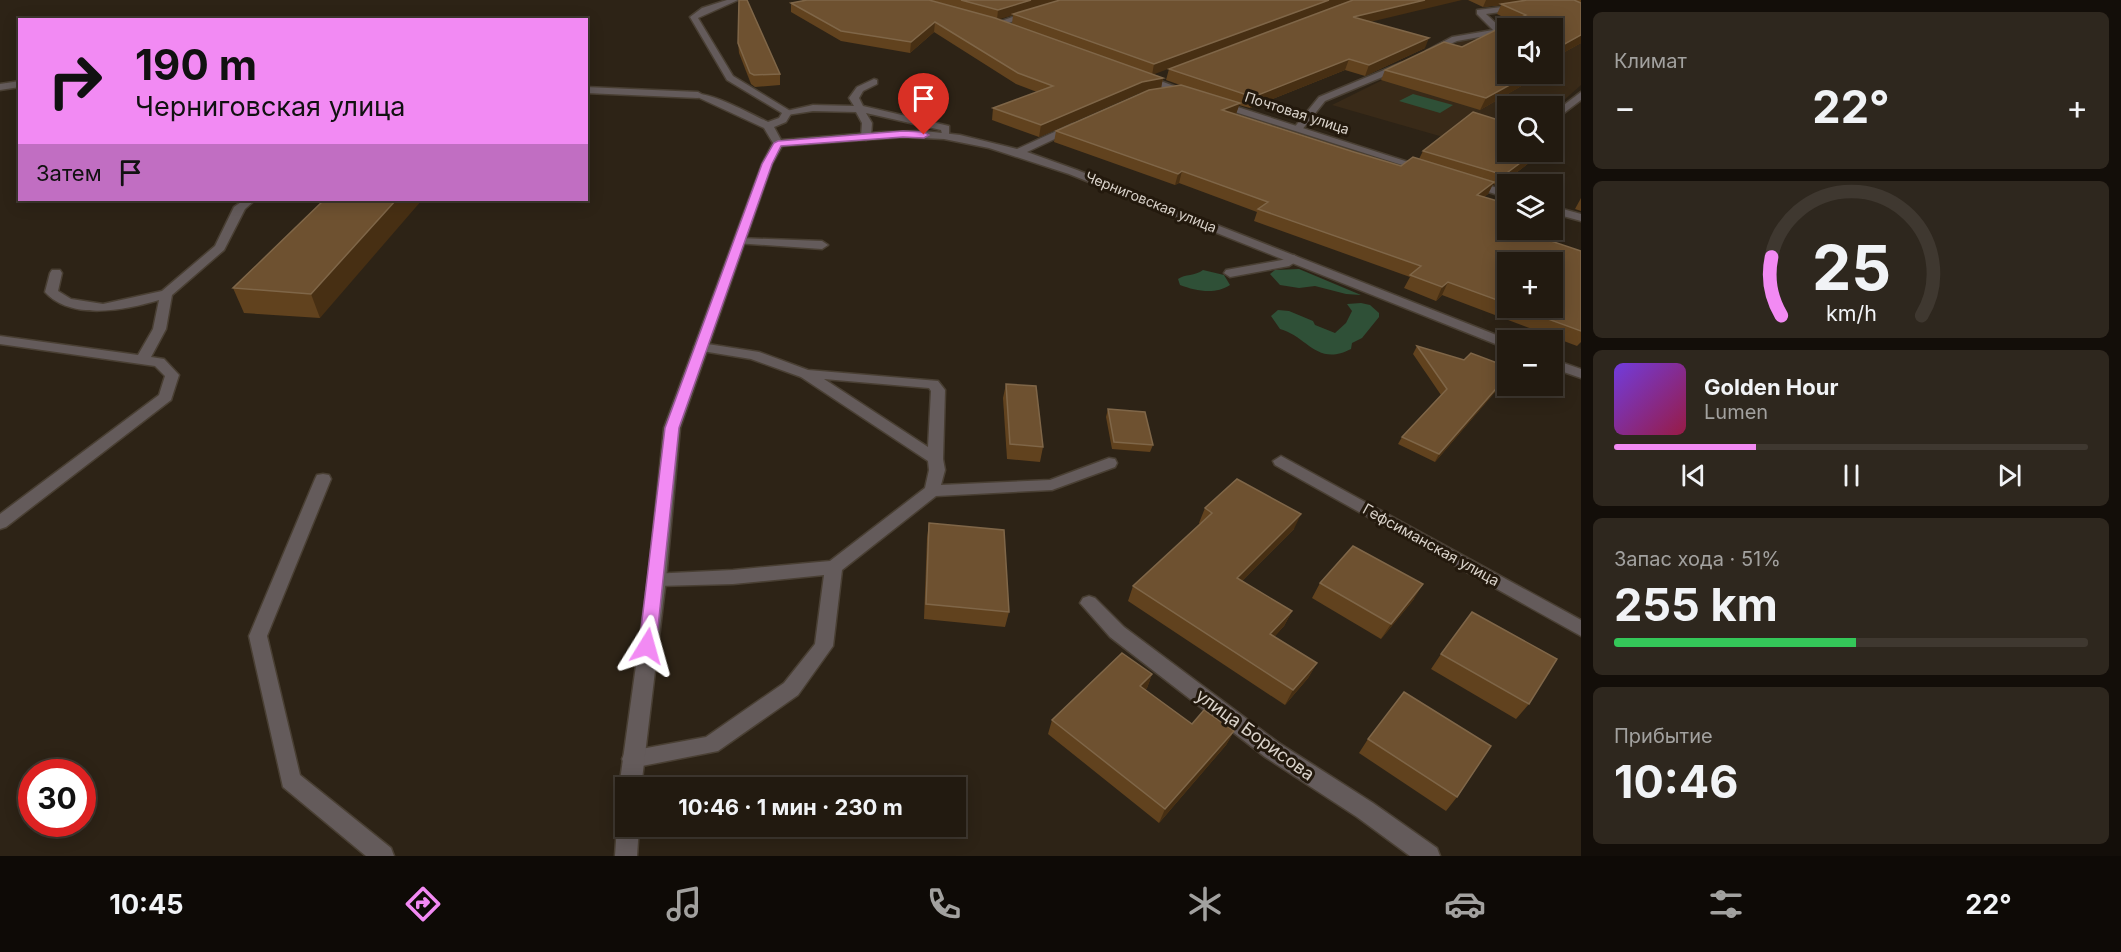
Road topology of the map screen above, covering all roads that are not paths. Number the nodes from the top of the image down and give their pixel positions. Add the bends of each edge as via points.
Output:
1 (734, 0) edge
2 (1526, 6) edge
3 (1042, 10) edge
4 (986, 21) edge
5 (997, 24) junction
6 (1019, 32) edge
7 (1423, 55) edge
8 (1412, 60) edge
9 (1130, 72) edge
10 (1163, 76) edge
11 (1152, 80) junction
12 (874, 82) dead end
13 (18, 84) edge
14 (0, 87) edge
15 (588, 90) edge
16 (1179, 90) junction
17 (1161, 93) edge
18 (1581, 94) edge
19 (1199, 97) edge
20 (1209, 101) edge
21 (862, 109) junction
22 (1563, 110) edge
23 (787, 112) junction
24 (1082, 123) edge
25 (768, 126) junction
26 (1298, 129) junction
27 (946, 136) junction
28 (866, 137) junction
29 (778, 143) junction
30 (1017, 153) junction
31 (1430, 171) edge
32 (1463, 181) edge
33 (1497, 192) edge
34 (249, 201) edge
35 (1563, 212) edge
36 (1581, 218) edge
37 (739, 241) junction
38 (822, 245) dead end
39 (1294, 260) junction
40 (56, 273) dead end
41 (1230, 273) dead end
42 (166, 294) junction
43 (0, 340) edge
44 (1497, 341) edge
45 (701, 347) junction
46 (142, 359) junction
47 (1563, 367) edge
48 (806, 374) junction
49 (1581, 374) edge
50 (935, 459) junction
51 (1281, 460) dead end
52 (1109, 463) dead end
53 (323, 479) dead end
54 (932, 491) junction
55 (0, 524) edge
56 (834, 567) junction
57 (657, 579) junction
58 (1089, 603) dead end
59 (1581, 629) edge
60 (632, 759) junction
61 (631, 777) edge
62 (627, 837) edge
63 (382, 856) edge
64 (626, 856) edge
65 (1429, 856) edge

1 - 23 street via 694,17 730,78
2 - 7 street via 1480,12 1499,31 1455,39
3 - 5 street
4 - 5 street
5 - 6 street
8 - 26 street via 1322,99
9 - 11 street
10 - 11 street
11 - 16 street
12 - 21 street via 860,89 854,98
13 - 14 street
15 - 25 street via 698,96
16 - 17 street
16 - 19 street
18 - 22 street
20 - 26 street, Почтовая улица
21 - 23 street
21 - 27 street via 946,128
21 - 28 street
23 - 25 street via 783,120
24 - 30 street
25 - 29 street
26 - 31 street, Почтовая улица
27 - 28 street, Черниговская улица
27 - 30 street, Черниговская улица
28 - 29 street, Черниговская улица
29 - 37 street
30 - 39 street, Черниговская улица
32 - 33 street
34 - 42 street via 240,207 220,248
35 - 36 street
37 - 38 street
37 - 45 street
39 - 41 street
39 - 44 street, Черниговская улица
40 - 42 street via 51,292 67,302 102,308
42 - 46 street via 154,346
43 - 46 street
45 - 48 street via 754,355
45 - 57 street via 672,428
46 - 55 street via 159,362 172,375 166,397
47 - 49 street
48 - 50 street
48 - 50 street via 933,384 938,390
50 - 54 street via 937,470
51 - 59 street, Гефсиманская улица
52 - 54 street via 1052,485
53 - 63 street via 258,636 291,780
54 - 56 street
56 - 57 street via 733,577
56 - 60 street via 824,646 791,688 711,745
57 - 60 street
58 - 65 street, улица Борисова via 1117,632 1272,750
60 - 61 street
62 - 64 street

